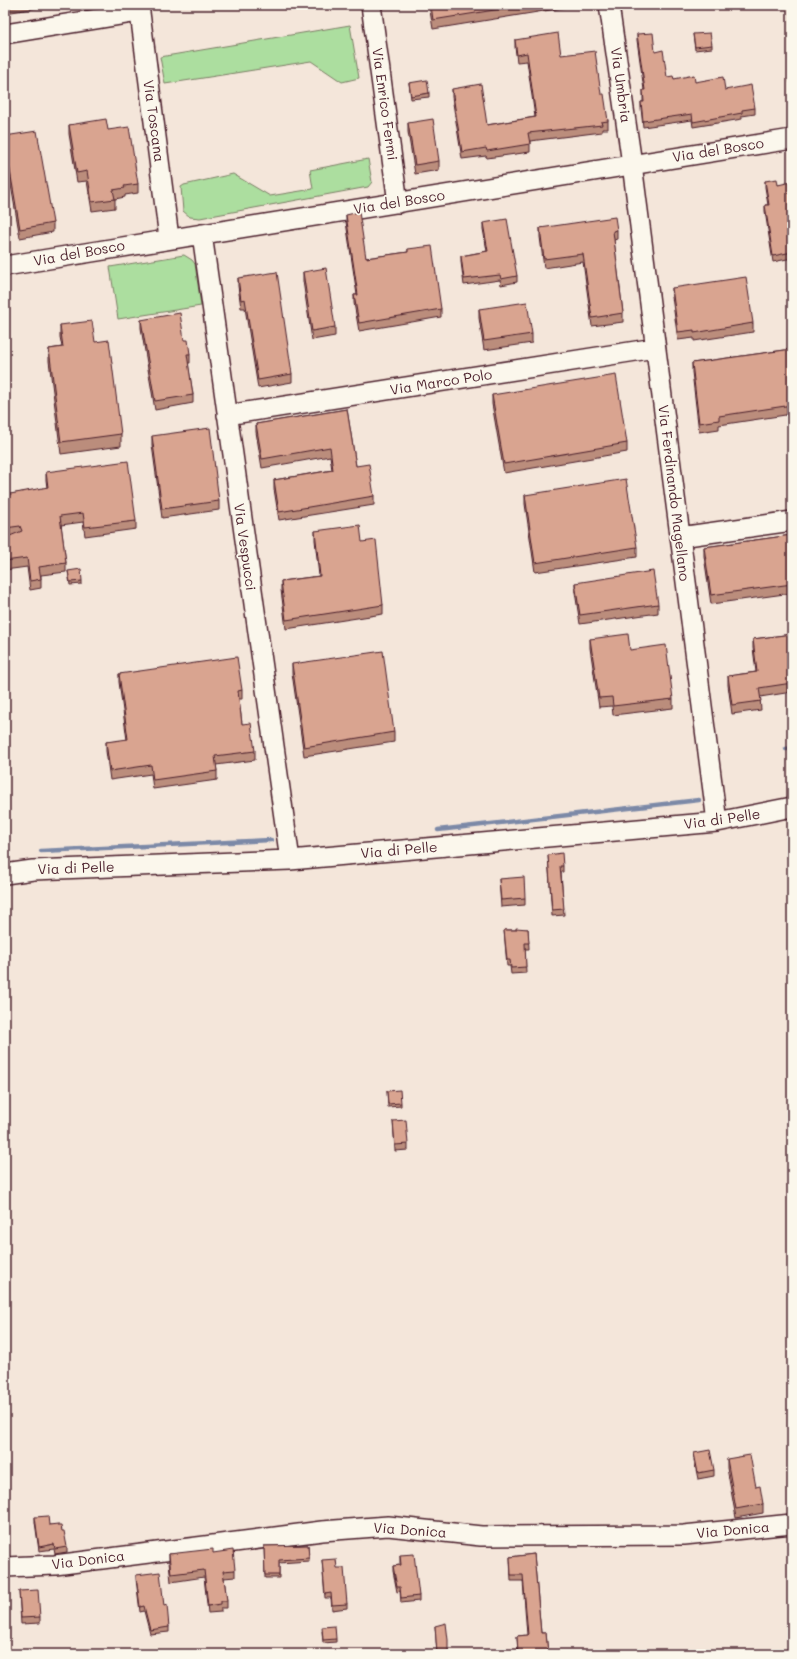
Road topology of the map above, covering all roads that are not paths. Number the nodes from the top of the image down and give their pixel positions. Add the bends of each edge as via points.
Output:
1 (371, 5) edge
2 (609, 5) edge
3 (139, 8) edge
4 (5, 34) edge
5 (792, 138) edge
6 (632, 164) junction
7 (398, 202) junction
8 (202, 234) junction
9 (169, 238) junction
10 (5, 266) edge
11 (655, 348) junction
12 (227, 415) junction
13 (792, 521) edge
14 (680, 537) junction
15 (792, 807) edge
16 (717, 822) junction
17 (290, 860) junction
18 (5, 874) edge
19 (792, 1524) edge
20 (5, 1567) edge

1 - 7 street, Via Enrico Fermi
2 - 6 street, Via Umbria
3 - 4 street
3 - 9 street, Via Toscana
5 - 6 street, Via del Bosco
6 - 7 street, Via del Bosco
6 - 11 street, Via Ferdinando Magellano
7 - 8 street, Via del Bosco
8 - 9 street, Via del Bosco
8 - 12 street, Via Vespucci
9 - 10 street, Via del Bosco
11 - 12 street, Via Marco Polo
11 - 14 street, Via Ferdinando Magellano
12 - 17 street, Via Vespucci
13 - 14 street
14 - 16 street, Via Ferdinando Magellano
15 - 16 street, Via di Pelle
16 - 17 street, Via di Pelle
17 - 18 street, Via di Pelle via 33,870
19 - 20 street, Via Donica via 684,1535 520,1536 481,1536 388,1526 314,1532 55,1565

